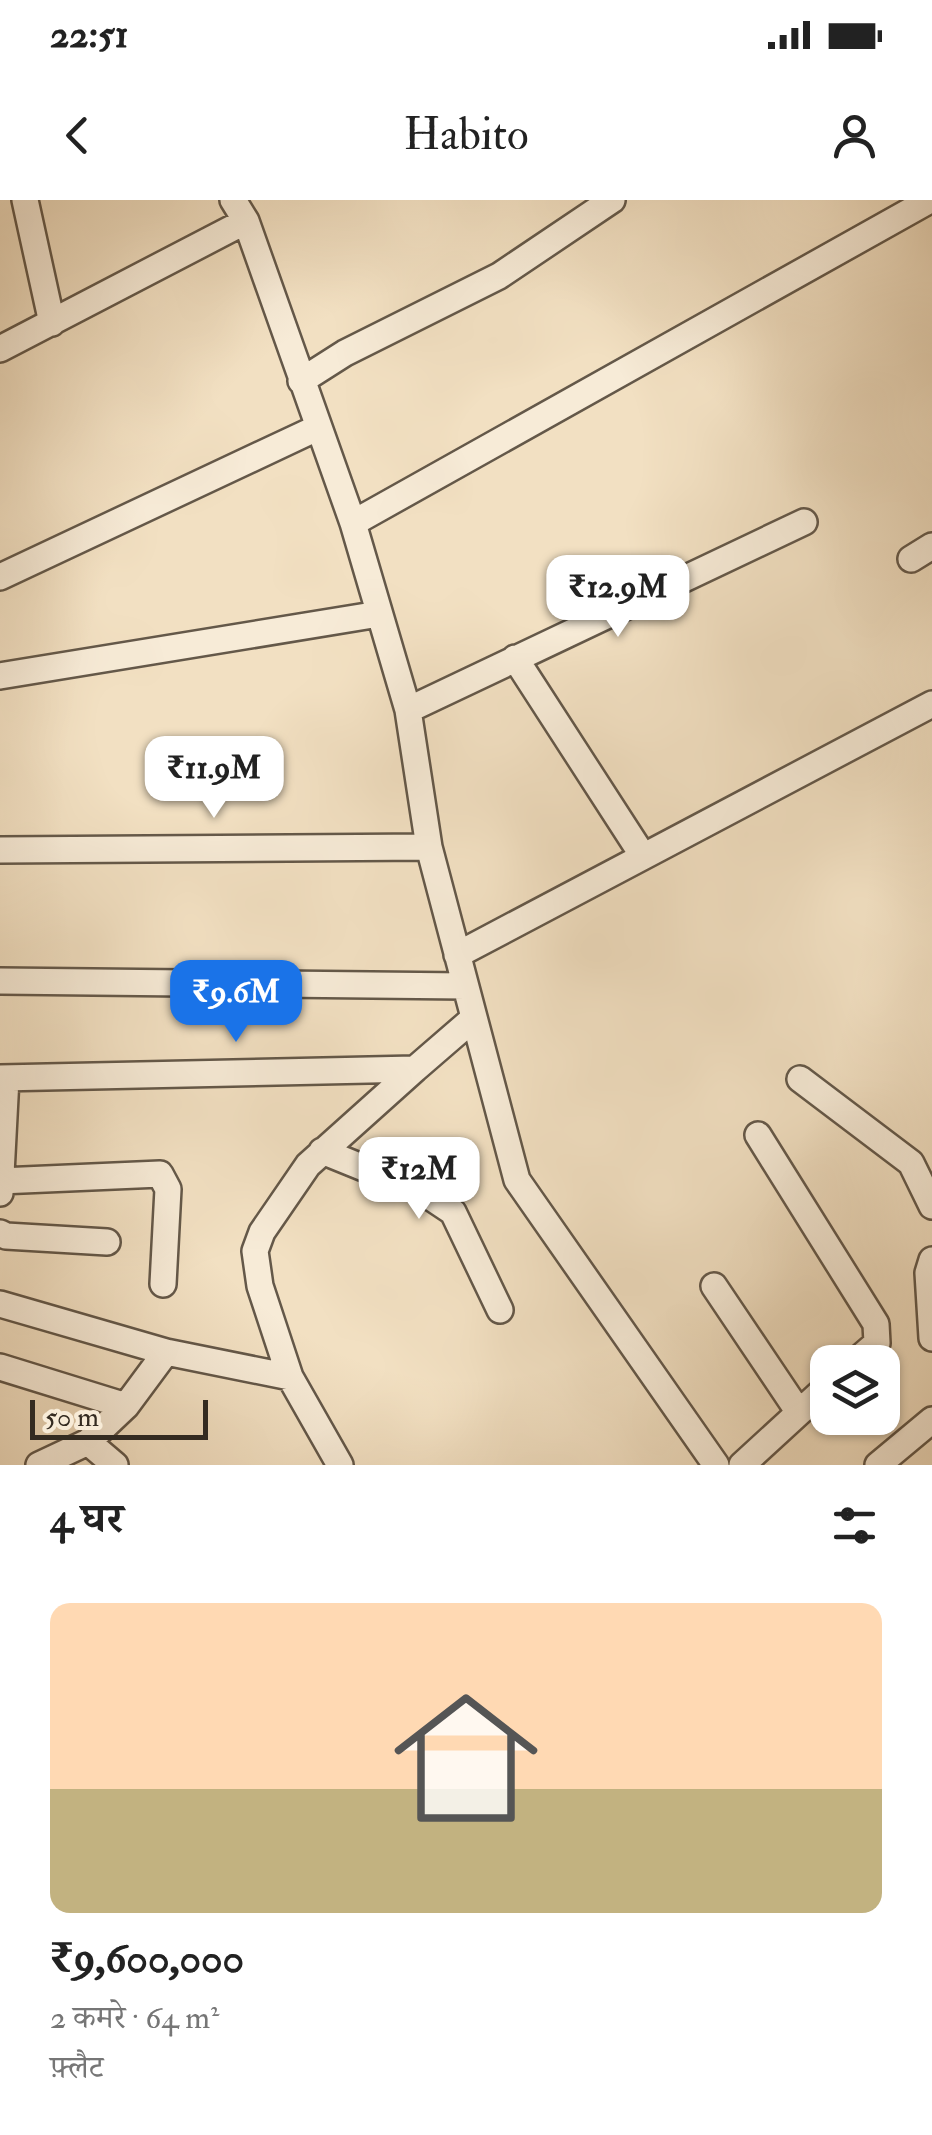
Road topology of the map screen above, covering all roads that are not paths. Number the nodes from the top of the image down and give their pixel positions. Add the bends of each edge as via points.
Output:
1 (25, 200) edge
2 (612, 200) edge
3 (930, 200) edge
4 (239, 210) edge
5 (52, 323) junction
6 (0, 349) edge
7 (301, 380) junction
8 (317, 428) junction
9 (353, 522) junction
10 (804, 522) dead end
11 (0, 576) edge
12 (380, 614) junction
13 (515, 658) junction
14 (1, 670) edge
15 (932, 704) edge
16 (408, 710) junction
17 (428, 847) junction
18 (0, 850) edge
19 (643, 856) junction
20 (457, 955) junction
21 (0, 981) edge
22 (465, 986) junction
23 (474, 1018) junction
24 (416, 1069) junction
25 (3, 1078) edge
26 (800, 1080) dead end
27 (758, 1135) dead end
28 (322, 1151) junction
29 (922, 1157) edge
30 (0, 1181) edge
31 (0, 1193) edge
32 (932, 1206) edge
33 (0, 1233) edge
34 (107, 1242) dead end
35 (932, 1260) edge
36 (163, 1284) dead end
37 (714, 1286) dead end
38 (0, 1304) edge
39 (500, 1310) dead end
40 (932, 1330) edge
41 (932, 1338) edge
42 (874, 1345) edge
43 (166, 1352) junction
44 (0, 1367) edge
45 (290, 1377) junction
46 (810, 1401) edge
47 (126, 1406) junction
48 (798, 1411) junction
49 (932, 1420) edge
50 (88, 1442) junction
51 (39, 1465) edge
52 (115, 1465) edge
53 (340, 1465) edge
54 (716, 1465) edge
55 (742, 1465) edge
56 (878, 1465) edge

1 - 5 street
2 - 7 street via 500,276
3 - 9 street
4 - 5 street
4 - 7 street
5 - 6 street
7 - 8 street
8 - 9 street
8 - 11 street
9 - 12 street
10 - 13 street
12 - 14 street
12 - 16 street
13 - 16 street
13 - 19 street
15 - 19 street
16 - 17 street
17 - 18 street
17 - 20 street
19 - 20 street
20 - 22 street
21 - 22 street
22 - 23 street
23 - 24 street
23 - 54 street via 517,1180
24 - 25 street
24 - 28 street
25 - 30 street
26 - 29 street
27 - 42 street via 876,1324
28 - 39 street via 422,1192 453,1212
28 - 45 street via 299,1176 255,1251
29 - 32 street
30 - 31 street
30 - 36 street via 160,1174 168,1189
33 - 34 street
35 - 40 street
37 - 48 street
38 - 43 street
40 - 41 street
43 - 45 street
43 - 47 street
44 - 47 street
45 - 53 street
46 - 48 street
47 - 50 street
48 - 55 street
49 - 56 street
50 - 51 street
50 - 52 street

